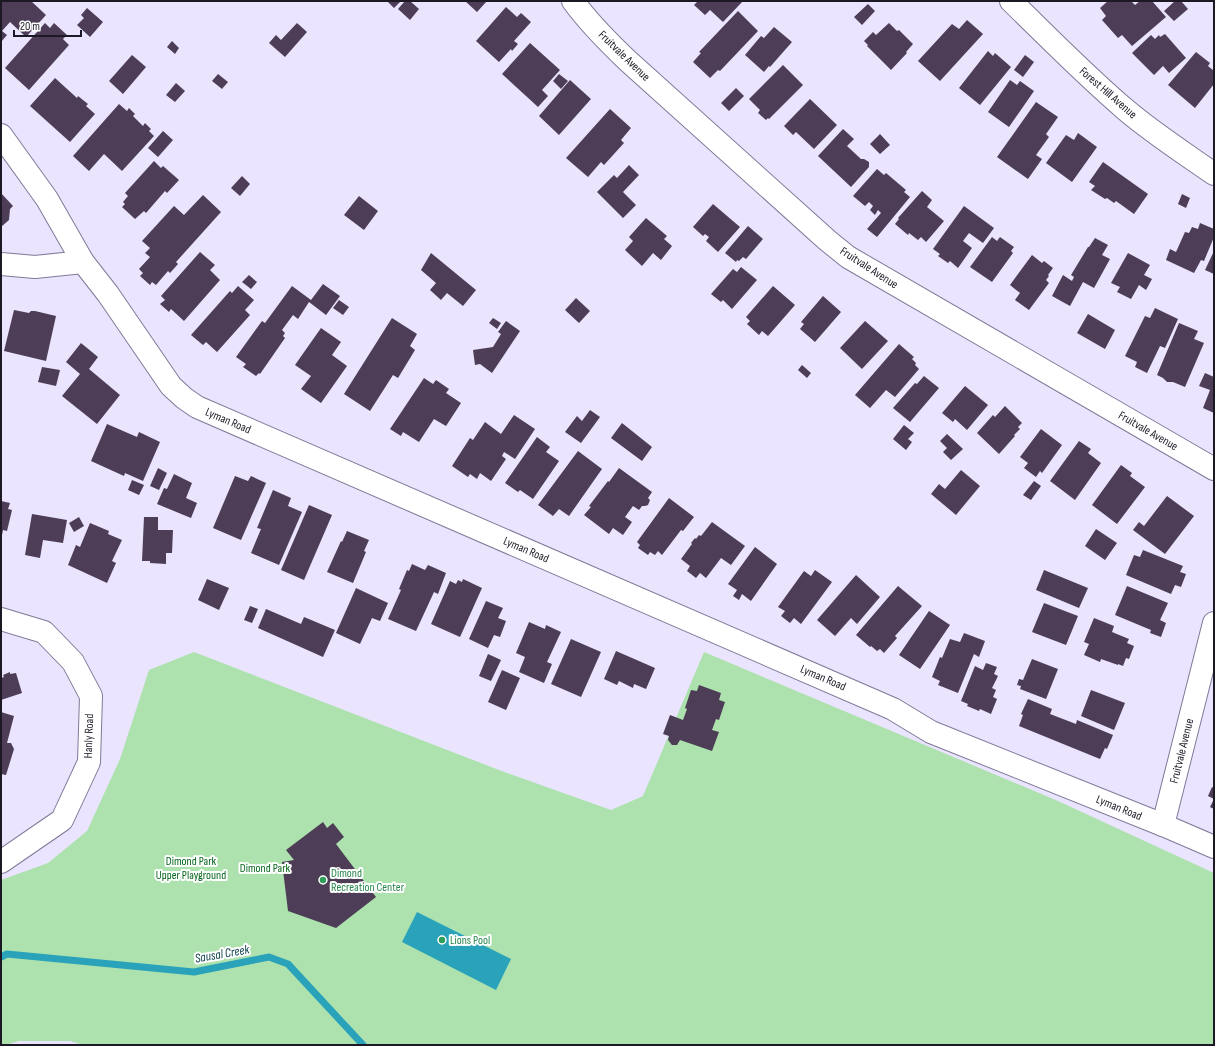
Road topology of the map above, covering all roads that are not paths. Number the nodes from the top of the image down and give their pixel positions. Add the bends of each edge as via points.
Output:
1 (572, 1) edge
2 (1011, 1) edge
3 (1, 135) edge
4 (1214, 174) edge
5 (83, 262) junction
6 (1, 264) edge
7 (1214, 468) edge
8 (1, 620) edge
9 (1214, 623) edge
10 (1163, 825) junction
11 (1214, 847) edge
12 (1, 862) edge

1 - 7 street, Fruitvale Avenue via 584,17 628,61 848,257
2 - 4 street, Forest Hill Avenue via 1126,110
3 - 5 street, Lyman Road via 47,199
5 - 6 street via 35,267
5 - 10 street, Lyman Road via 108,294 170,386 197,407 893,709 931,732
8 - 12 street, Hanly Road via 44,632 73,662 91,696 89,762 62,820
9 - 10 street, Fruitvale Avenue
10 - 11 street

